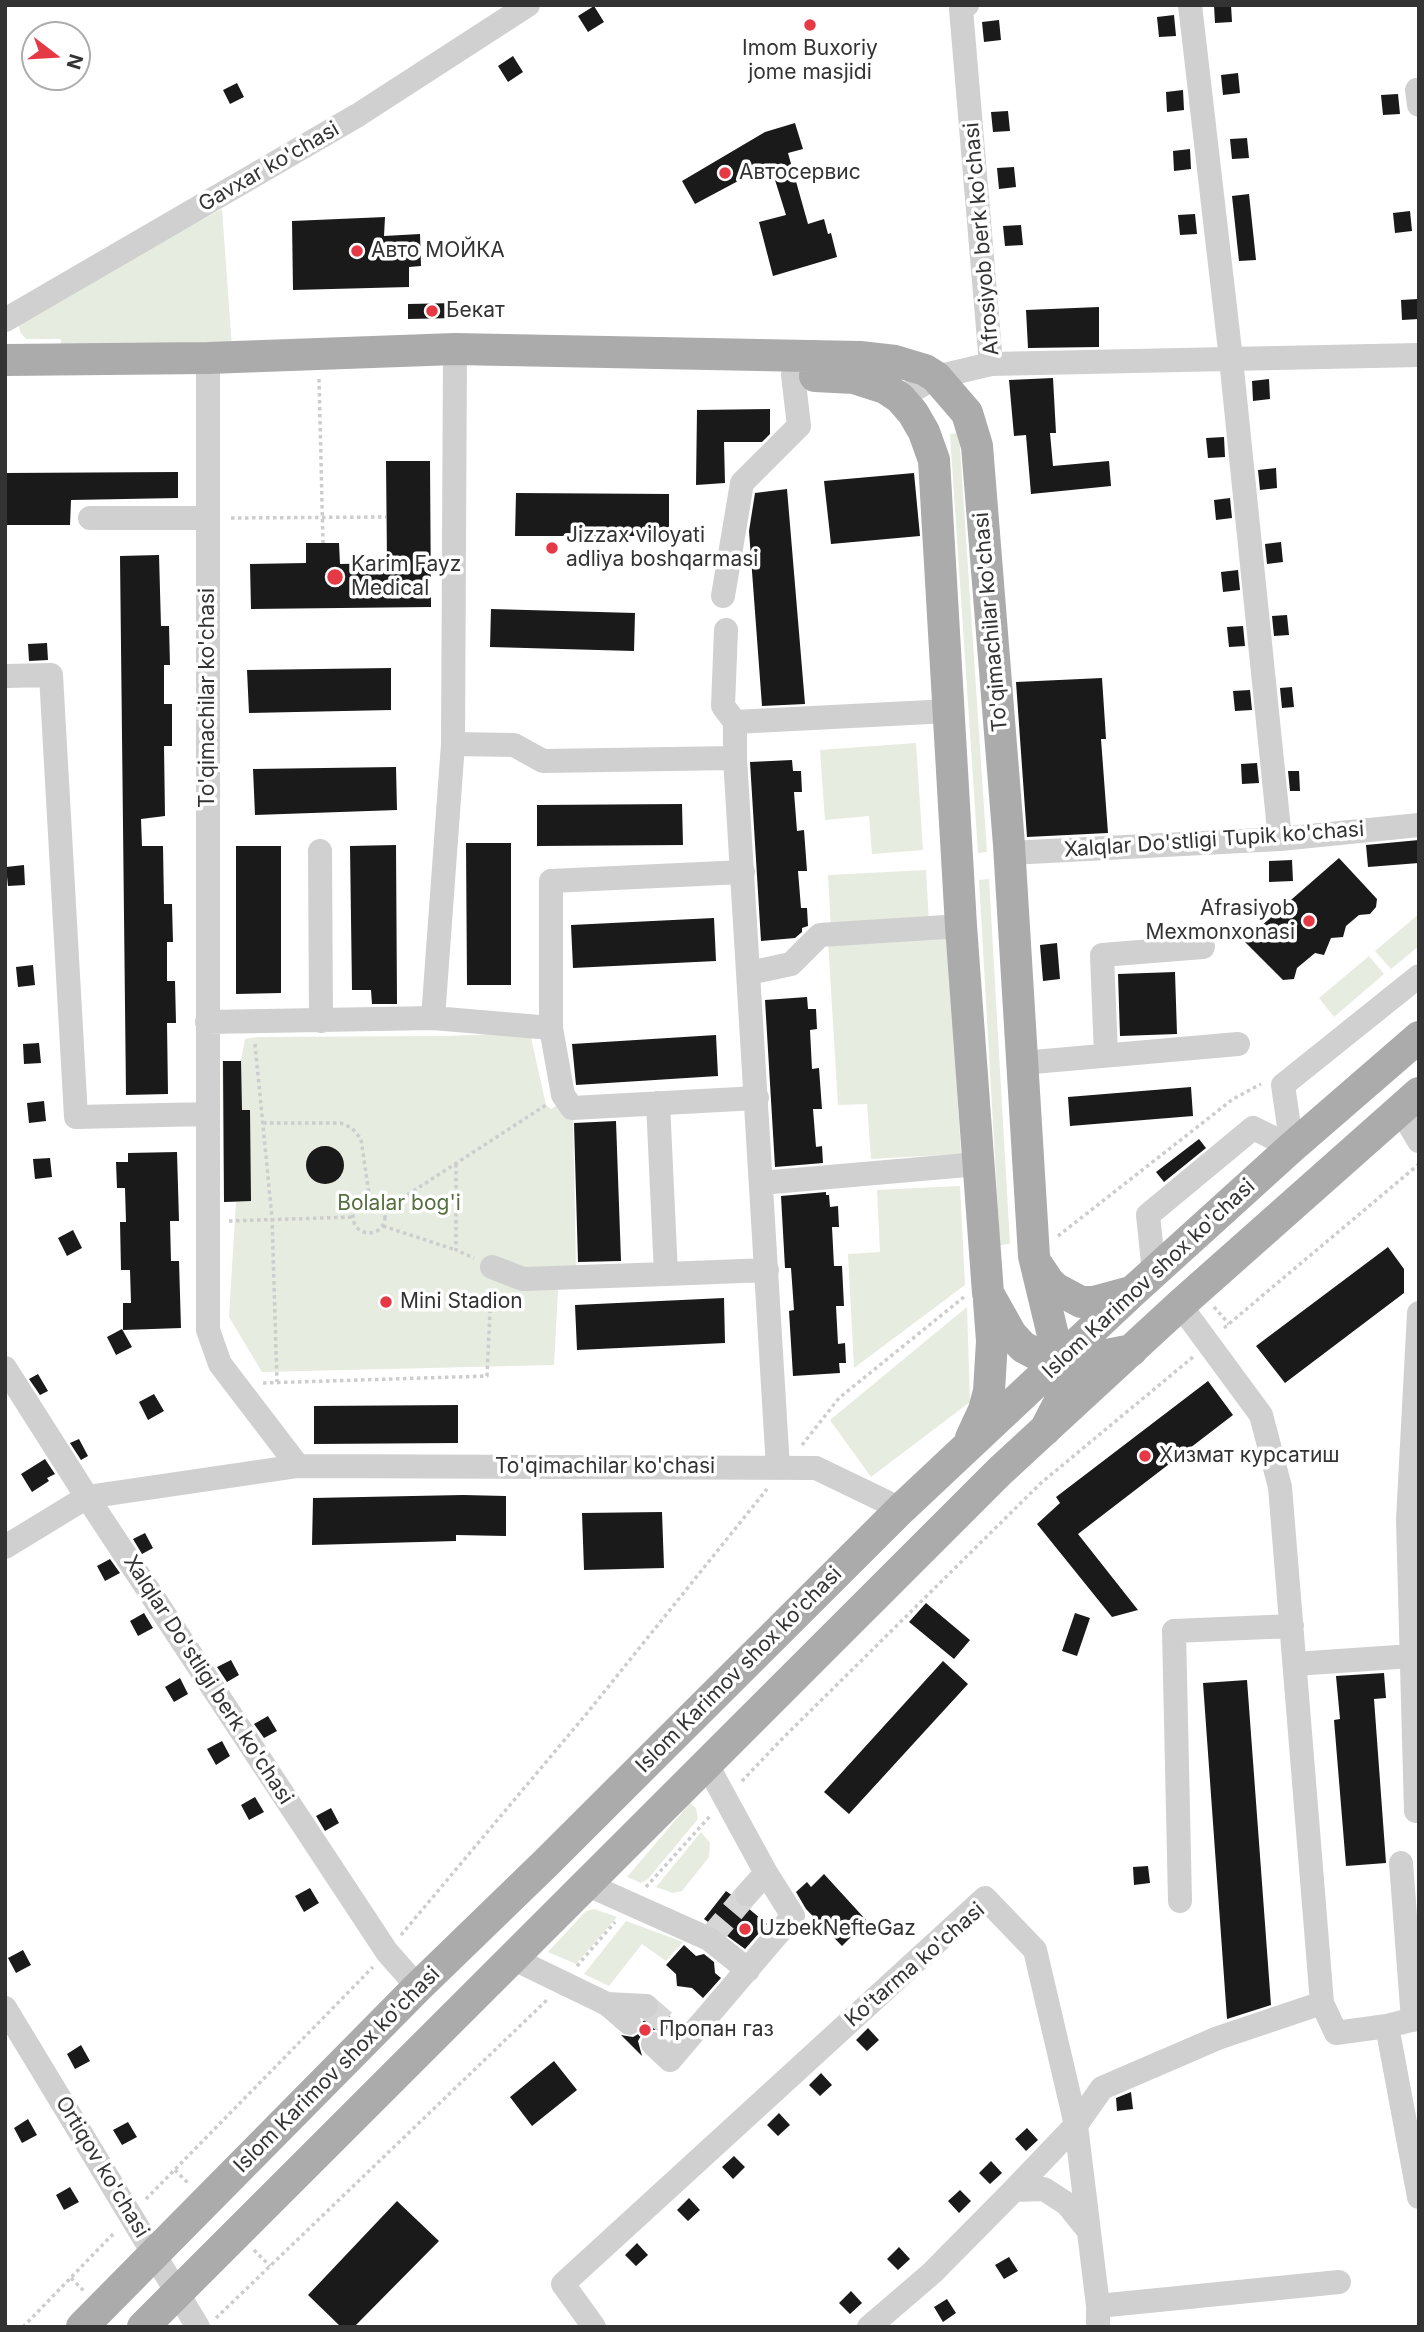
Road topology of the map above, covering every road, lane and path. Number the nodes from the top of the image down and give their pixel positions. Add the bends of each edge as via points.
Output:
1 (528, 5) edge
2 (967, 5) edge
3 (1190, 5) edge
4 (5, 320) edge
5 (1419, 355) edge
6 (1231, 359) junction
7 (5, 360) edge
8 (455, 360) junction
9 (991, 364) junction
10 (209, 366) junction
11 (319, 374) junction
12 (793, 374) junction
13 (5, 376) edge
14 (936, 377) junction
15 (900, 398) junction
16 (386, 517) dead end
17 (90, 518) dead end
18 (208, 518) junction
19 (323, 518) junction
20 (323, 543) dead end
21 (723, 596) dead end
22 (726, 630) dead end
23 (5, 676) edge
24 (949, 711) junction
25 (735, 722) junction
26 (453, 744) junction
27 (735, 758) junction
28 (1419, 825) edge
29 (1280, 839) junction
30 (1009, 849) junction
31 (957, 850) junction
32 (320, 851) dead end
33 (743, 872) junction
34 (961, 926) junction
35 (1203, 947) dead end
36 (749, 973) junction
37 (1419, 976) edge
38 (433, 1018) junction
39 (254, 1021) junction
40 (321, 1021) junction
41 (207, 1022) junction
42 (551, 1027) junction
43 (1419, 1037) edge
44 (1238, 1044) dead end
45 (1106, 1055) junction
46 (1022, 1063) junction
47 (1268, 1080) dead end
48 (563, 1095) junction
49 (757, 1098) junction
50 (1409, 1101) edge
51 (658, 1103) junction
52 (208, 1114) junction
53 (263, 1123) junction
54 (1419, 1141) edge
55 (1292, 1147) junction
56 (978, 1164) junction
57 (1419, 1164) edge
58 (761, 1183) junction
59 (370, 1201) junction
60 (384, 1210) junction
61 (353, 1217) junction
62 (272, 1218) junction
63 (208, 1223) junction
64 (383, 1226) junction
65 (456, 1250) dead end
66 (1034, 1256) junction
67 (492, 1267) dead end
68 (767, 1270) junction
69 (666, 1274) junction
70 (1143, 1282) junction
71 (987, 1286) junction
72 (1181, 1305) junction
73 (1419, 1313) edge
74 (1208, 1343) junction
75 (1132, 1350) junction
76 (1060, 1361) junction
77 (489, 1366) dead end
78 (5, 1368) edge
79 (1045, 1430) junction
80 (963, 1452) junction
81 (298, 1466) junction
82 (781, 1468) junction
83 (87, 1497) junction
84 (901, 1509) junction
85 (5, 1547) edge
86 (1292, 1626) junction
87 (1412, 1656) junction
88 (1295, 1664) junction
89 (706, 1763) junction
90 (726, 1799) junction
91 (1419, 1811) edge
92 (1401, 1863) dead end
93 (766, 1873) junction
94 (586, 1884) junction
95 (644, 1889) dead end
96 (747, 1894) tunnel mouth
97 (1180, 1901) dead end
98 (617, 1920) dead end
99 (387, 1952) junction
100 (512, 1958) junction
101 (742, 1965) junction
102 (564, 1982) junction
103 (418, 1987) junction
104 (1322, 2003) junction
105 (5, 2008) edge
106 (637, 2014) tunnel mouth
107 (1416, 2019) edge
108 (1387, 2026) junction
109 (670, 2038) dead end
110 (1076, 2125) junction
111 (1014, 2190) junction
112 (1419, 2197) edge
113 (131, 2214) junction
114 (1088, 2230) junction
115 (155, 2254) junction
116 (1339, 2282) dead end
117 (177, 2290) junction
118 (1098, 2317) edge
119 (23, 2327) edge
120 (82, 2327) edge
121 (142, 2327) edge
122 (198, 2327) edge
123 (207, 2327) edge
124 (594, 2327) edge
125 (869, 2327) edge

1 - 4 street, Gavxar ko'chasi via 358,116
2 - 9 street, Afrosiyob berk ko'chasi via 961,9
3 - 6 street
5 - 6 street, Afrosiyob berk ko'chasi
6 - 9 street, Afrosiyob berk ko'chasi
6 - 29 street
7 - 10 main road, To'qimachilar ko'chasi
8 - 10 main road, To'qimachilar ko'chasi
8 - 11 main road, To'qimachilar ko'chasi
8 - 12 main road, To'qimachilar ko'chasi
8 - 14 main road, To'qimachilar ko'chasi via 860,357 895,361
8 - 26 street
9 - 14 street
10 - 11 main road, To'qimachilar ko'chasi
10 - 13 main road, To'qimachilar ko'chasi
10 - 18 street, To'qimachilar ko'chasi
11 - 19 path
12 - 15 main road, To'qimachilar ko'chasi via 854,378 886,388
12 - 21 street via 799,426 742,483
14 - 15 street
14 - 30 main road, To'qimachilar ko'chasi via 967,413 977,446
15 - 24 main road, To'qimachilar ko'chasi via 924,432 934,460
16 - 19 path
17 - 18 street
18 - 19 path
18 - 41 street, To'qimachilar ko'chasi
19 - 20 path
22 - 25 street via 723,706
23 - 52 street via 51,676 76,1117
24 - 25 street
24 - 31 main road, To'qimachilar ko'chasi
25 - 27 street
26 - 27 street via 514,745 543,761
26 - 38 street
27 - 33 street
28 - 29 street, Xalqlar Do'stligi Tupik ko'chasi
29 - 30 street, Xalqlar Do'stligi Tupik ko'chasi
30 - 31 main road via 992,866 978,868 965,862
30 - 46 main road, To'qimachilar ko'chasi
31 - 34 main road, To'qimachilar ko'chasi
32 - 40 street
33 - 36 street
33 - 42 street via 551,881
34 - 36 street via 820,935 791,964
34 - 56 main road, To'qimachilar ko'chasi
35 - 45 street via 1102,955
36 - 49 street
37 - 55 street via 1283,1085
38 - 40 street
38 - 42 street
39 - 40 street
39 - 41 street
39 - 53 path
41 - 52 street, To'qimachilar ko'chasi
42 - 48 street
43 - 55 main road, Islom Karimov shox ko'chasi
44 - 45 street
45 - 46 street
46 - 66 main road, To'qimachilar ko'chasi
47 - 66 path via 1233,1099
48 - 51 street via 572,1108
48 - 60 path
49 - 51 street
49 - 58 street
50 - 54 street
50 - 72 main road, Islom Karimov shox ko'chasi
51 - 69 street
52 - 63 street, To'qimachilar ko'chasi
53 - 59 path via 341,1123 352,1128 361,1139
53 - 62 path
55 - 70 main road, Islom Karimov shox ko'chasi
55 - 70 street via 1253,1128 1148,1215
56 - 58 street
56 - 71 main road, To'qimachilar ko'chasi
57 - 74 path
58 - 68 street
59 - 60 path
59 - 61 path via 355,1209
60 - 64 path
61 - 62 path
61 - 64 path via 360,1231 369,1234
62 - 63 path
62 - 77 path via 277,1382 487,1376
63 - 81 street, To'qimachilar ko'chasi via 208,1330 220,1364
64 - 65 path
66 - 70 main road via 1048,1281 1081,1302 1094,1302
66 - 76 main road, To'qimachilar ko'chasi
67 - 69 street via 523,1279
68 - 69 street
68 - 82 street
70 - 76 main road, Islom Karimov shox ko'chasi
71 - 76 main road, To'qimachilar ko'chasi via 1011,1334 1023,1347
71 - 80 main road via 992,1341 989,1391
71 - 82 path via 839,1398
72 - 74 street
72 - 75 main road, Islom Karimov shox ko'chasi
73 - 87 street via 1408,1520
74 - 86 street via 1261,1415 1280,1487
74 - 90 path via 1041,1483
75 - 76 main road, To'qimachilar ko'chasi
75 - 79 main road, Islom Karimov shox ko'chasi
76 - 79 main road, To'qimachilar ko'chasi via 1061,1399
76 - 80 main road, Islom Karimov shox ko'chasi
78 - 83 street, Xalqlar Do'stligi berk ko'chasi
79 - 89 main road, Islom Karimov shox ko'chasi
80 - 84 main road, Islom Karimov shox ko'chasi
81 - 82 street, To'qimachilar ko'chasi
81 - 83 street, To'qimachilar ko'chasi
82 - 84 street, To'qimachilar ko'chasi via 816,1468
82 - 99 path via 588,1712
83 - 85 street, To'qimachilar ko'chasi
83 - 99 street, Xalqlar Do'stligi berk ko'chasi
84 - 103 main road, Islom Karimov shox ko'chasi
86 - 88 street
86 - 97 street via 1174,1631
87 - 88 street
87 - 91 street
88 - 104 street
89 - 90 street
89 - 94 main road, Islom Karimov shox ko'chasi
90 - 93 street
90 - 95 path
92 - 107 street
93 - 96 street
93 - 101 street via 785,1903
94 - 100 main road, Islom Karimov shox ko'chasi
94 - 101 street via 709,1939
98 - 102 path
99 - 103 street, Xalqlar Do'stligi berk ko'chasi
99 - 113 path
100 - 102 street
100 - 117 main road, Islom Karimov shox ko'chasi
101 - 109 street
102 - 106 street
102 - 123 path
103 - 115 main road, Islom Karimov shox ko'chasi
104 - 108 street via 1336,2033
104 - 110 street via 1218,2038 1102,2088
105 - 113 street, Ortiqov ko'chasi
107 - 108 street
108 - 112 street
110 - 111 street
110 - 114 street, Ko'tarma ko'chasi
110 - 124 street, Ko'tarma ko'chasi via 1035,1950 985,1898 564,2284
111 - 114 street via 1044,2189 1067,2204
111 - 125 street via 932,2273
113 - 115 street, Ortiqov ko'chasi
113 - 119 path
114 - 118 street, Ko'tarma ko'chasi
115 - 117 street, Ortiqov ko'chasi
115 - 120 main road, Islom Karimov shox ko'chasi
116 - 118 street, Ko'tarma ko'chasi
117 - 121 main road, Islom Karimov shox ko'chasi
117 - 122 street, Ortiqov ko'chasi

